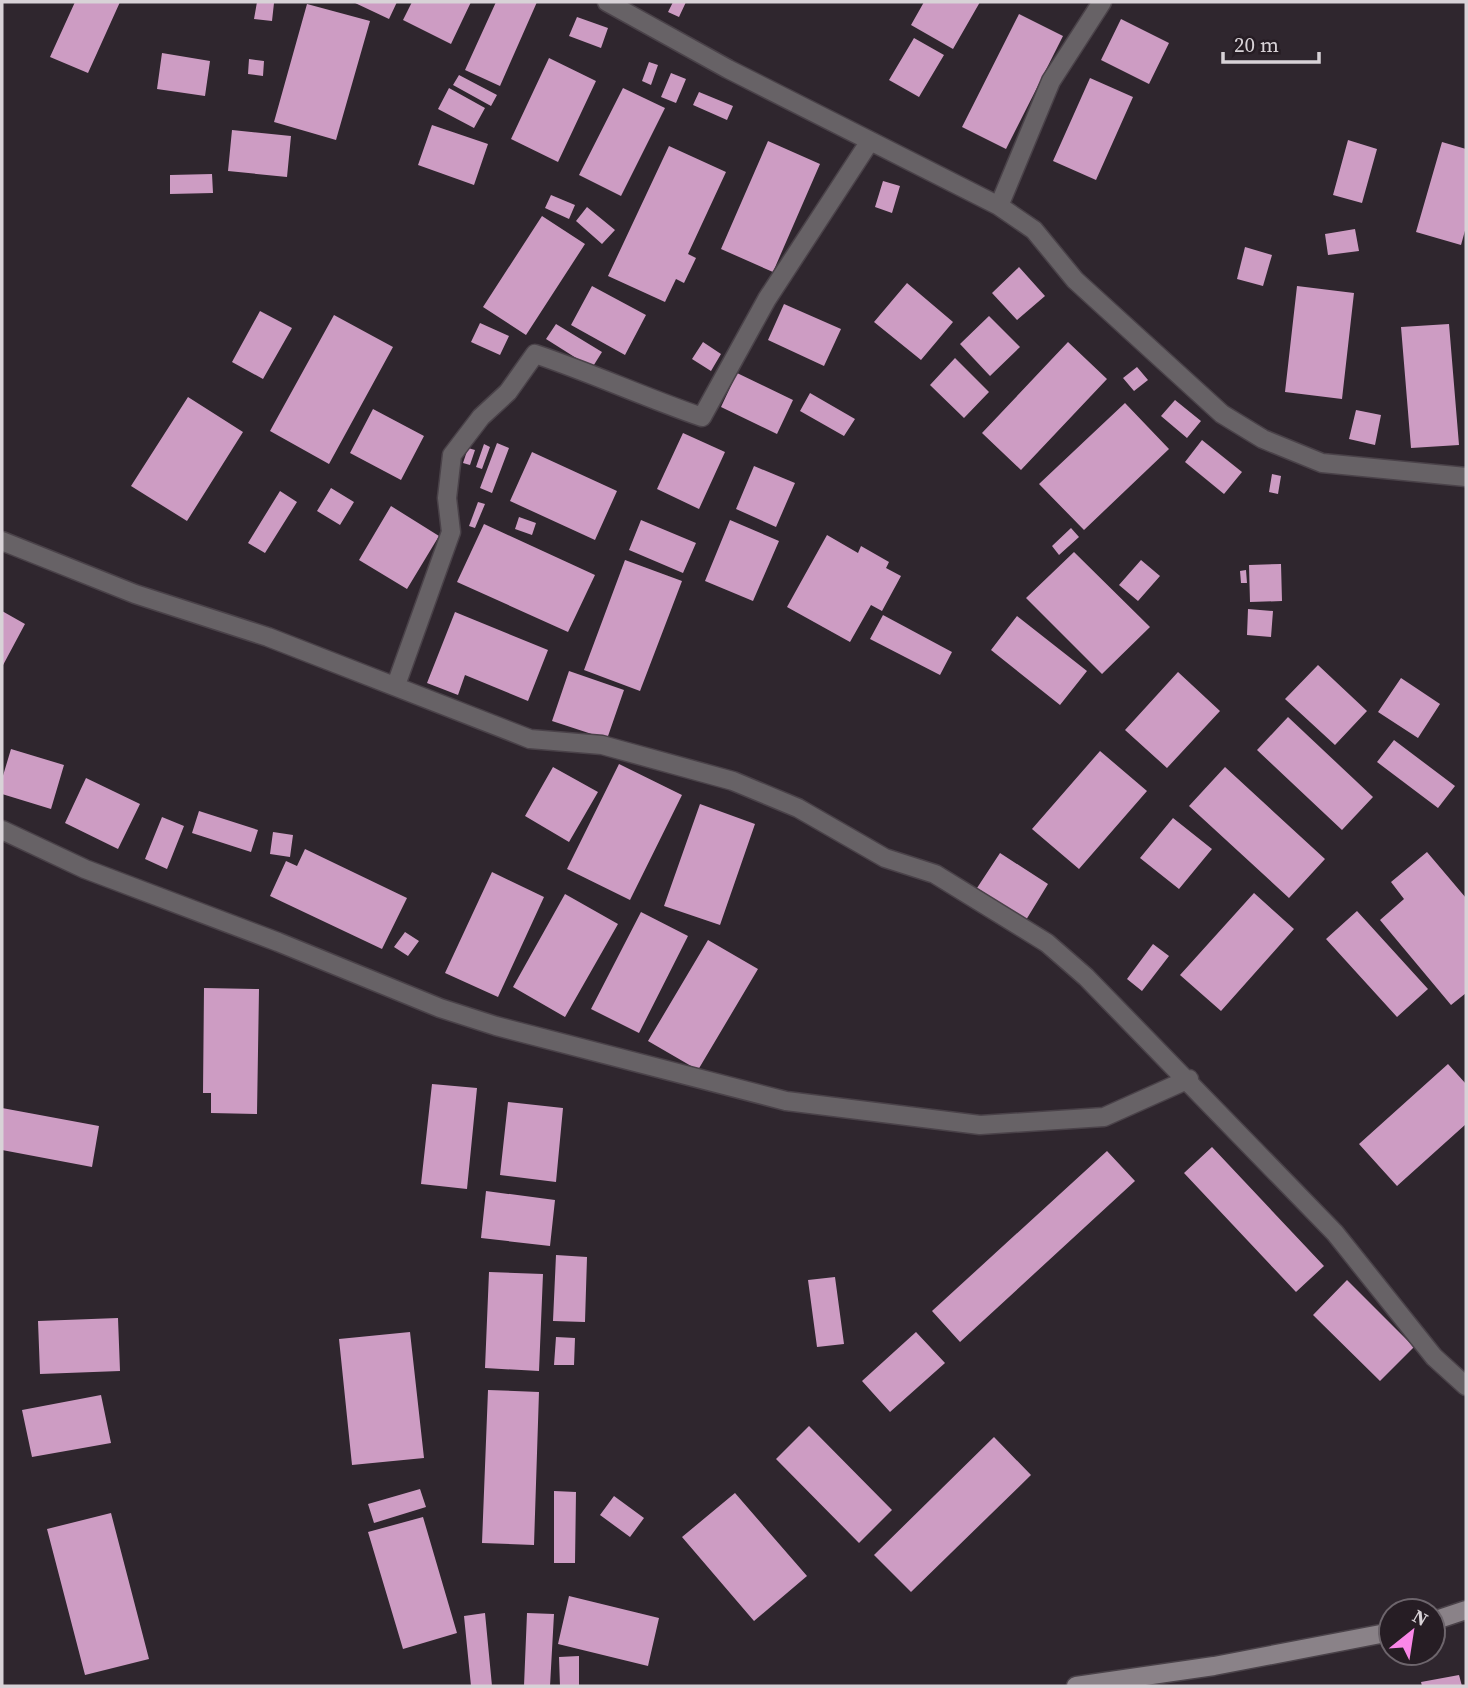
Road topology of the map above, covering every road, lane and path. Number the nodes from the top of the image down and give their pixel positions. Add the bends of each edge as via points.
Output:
1 (607, 2) edge
2 (1102, 2) edge
3 (870, 141) junction
4 (999, 206) junction
5 (1466, 477) edge
6 (2, 541) edge
7 (396, 685) junction
8 (2, 830) edge
9 (1189, 1079) junction
10 (1466, 1386) edge
11 (1466, 1610) edge
12 (1447, 1616) edge
13 (1377, 1635) edge
14 (1076, 1686) edge

1 - 3 street
2 - 4 street via 1051,81
3 - 4 street
3 - 7 street via 767,299 702,417 536,354 508,392 481,417 452,455 447,498 451,532
4 - 5 street via 1034,230 1075,280 1222,414 1263,439 1322,463
6 - 7 street via 135,594
7 - 9 street via 530,738 602,744 733,781 798,808 885,858 935,874 1047,943
8 - 9 street via 85,869 440,1008 786,1101 980,1125 1104,1117
9 - 10 street via 1335,1233 1434,1357
11 - 12 street
13 - 14 street

